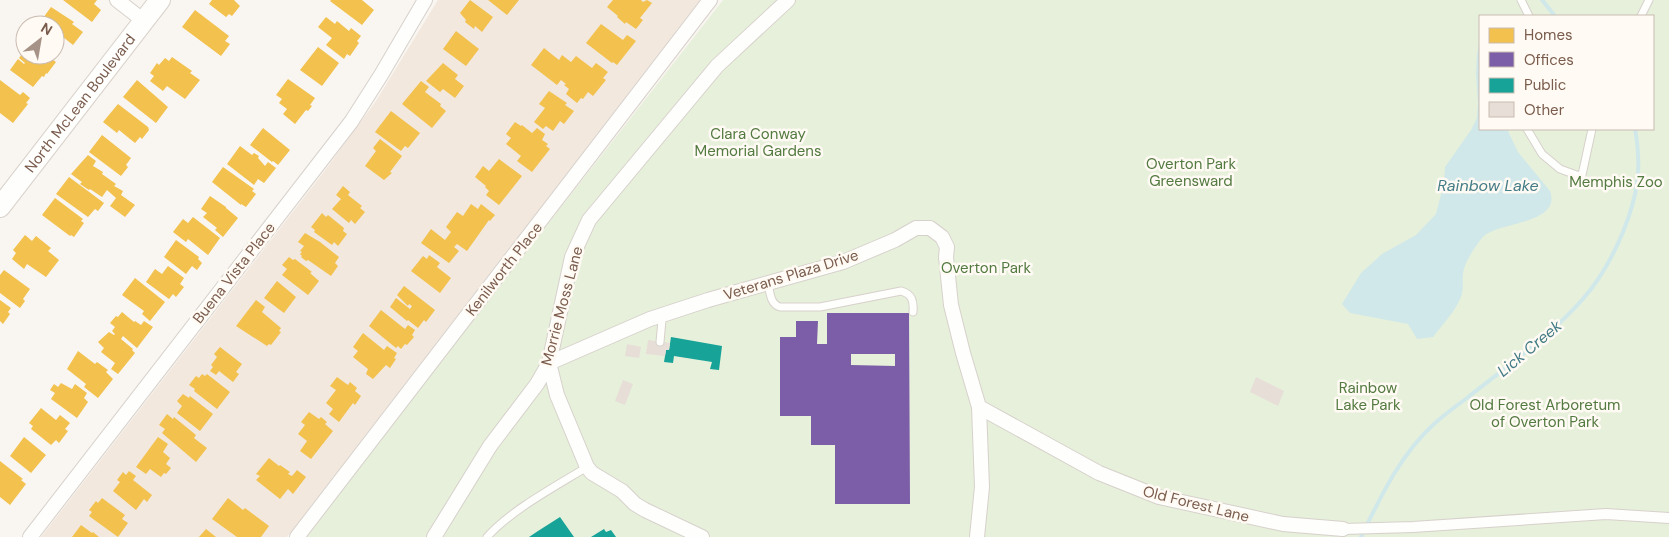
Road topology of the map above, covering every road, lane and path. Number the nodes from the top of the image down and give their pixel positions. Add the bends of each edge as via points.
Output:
1 (117, 0) edge
2 (160, 0) edge
3 (425, 0) edge
4 (710, 0) edge
5 (788, 0) edge
6 (1521, 0) edge
7 (1649, 0) edge
8 (1528, 15) edge
9 (1642, 15) edge
10 (144, 21) junction
11 (1528, 130) edge
12 (1592, 130) edge
13 (0, 207) edge
14 (768, 283) junction
15 (913, 312) dead end
16 (661, 315) junction
17 (660, 342) dead end
18 (549, 363) junction
19 (979, 407) junction
20 (587, 467) junction
21 (1669, 518) edge
22 (1343, 528) joint
23 (30, 537) edge
24 (297, 537) edge
25 (434, 537) edge
26 (487, 537) edge
27 (702, 537) edge
28 (977, 537) edge

1 - 10 street
2 - 10 main road, North McLean Boulevard
3 - 23 street, Buena Vista Place via 350,122
4 - 24 street, Kenilworth Place
5 - 18 street, Morrie Moss Lane via 717,66 589,220 572,257
6 - 8 lane
7 - 9 lane
10 - 13 main road, North McLean Boulevard
11 - 12 lane via 1542,154 1581,180
14 - 15 lane via 772,301 780,308 820,307 901,291 911,297
14 - 16 street, Veterans Plaza Drive
14 - 19 street, Veterans Plaza Drive via 843,262 916,228 930,228 947,247 951,305
16 - 17 lane
16 - 18 street, Veterans Plaza Drive
18 - 20 street via 557,395
18 - 25 street, Morrie Moss Lane via 490,446
19 - 22 street, Old Forest Lane via 1099,474 1160,498 1283,524
19 - 28 street, Veterans Plaza Drive via 982,487
20 - 26 lane via 535,499
20 - 27 street via 645,510
21 - 22 street via 1606,514

